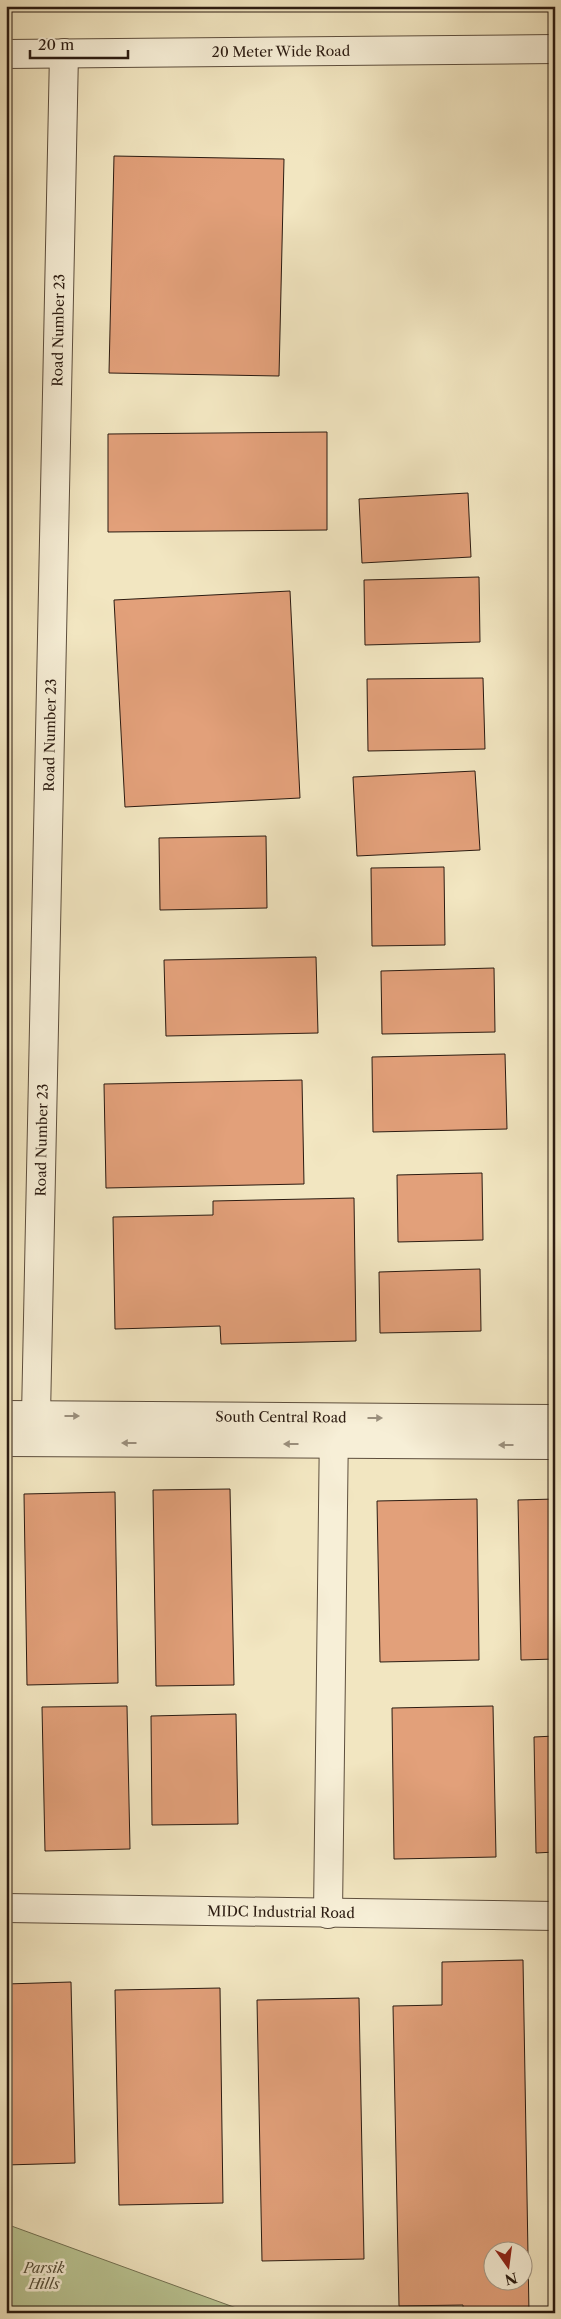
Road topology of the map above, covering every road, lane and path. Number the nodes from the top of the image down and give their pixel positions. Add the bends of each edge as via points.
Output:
1 (555, 49) edge
2 (64, 53) junction
3 (6, 54) edge
4 (6, 1415) edge
5 (36, 1416) junction
6 (334, 1417) junction
7 (555, 1419) edge
8 (6, 1442) edge
9 (334, 1444) junction
10 (555, 1445) edge
11 (6, 1908) edge
12 (328, 1914) junction
13 (555, 1916) edge

1 - 2 street, 20 Meter Wide Road
2 - 3 street, 20 Meter Wide Road
2 - 5 street, Road Number 23
4 - 5 street, South Central Road
5 -> 6 street, South Central Road
6 -> 7 street, South Central Road
6 - 9 street
9 -> 8 street, South Central Road
10 -> 9 street, South Central Road
9 - 12 street
11 - 12 street, MIDC Industrial Road
12 - 13 street, MIDC Industrial Road

